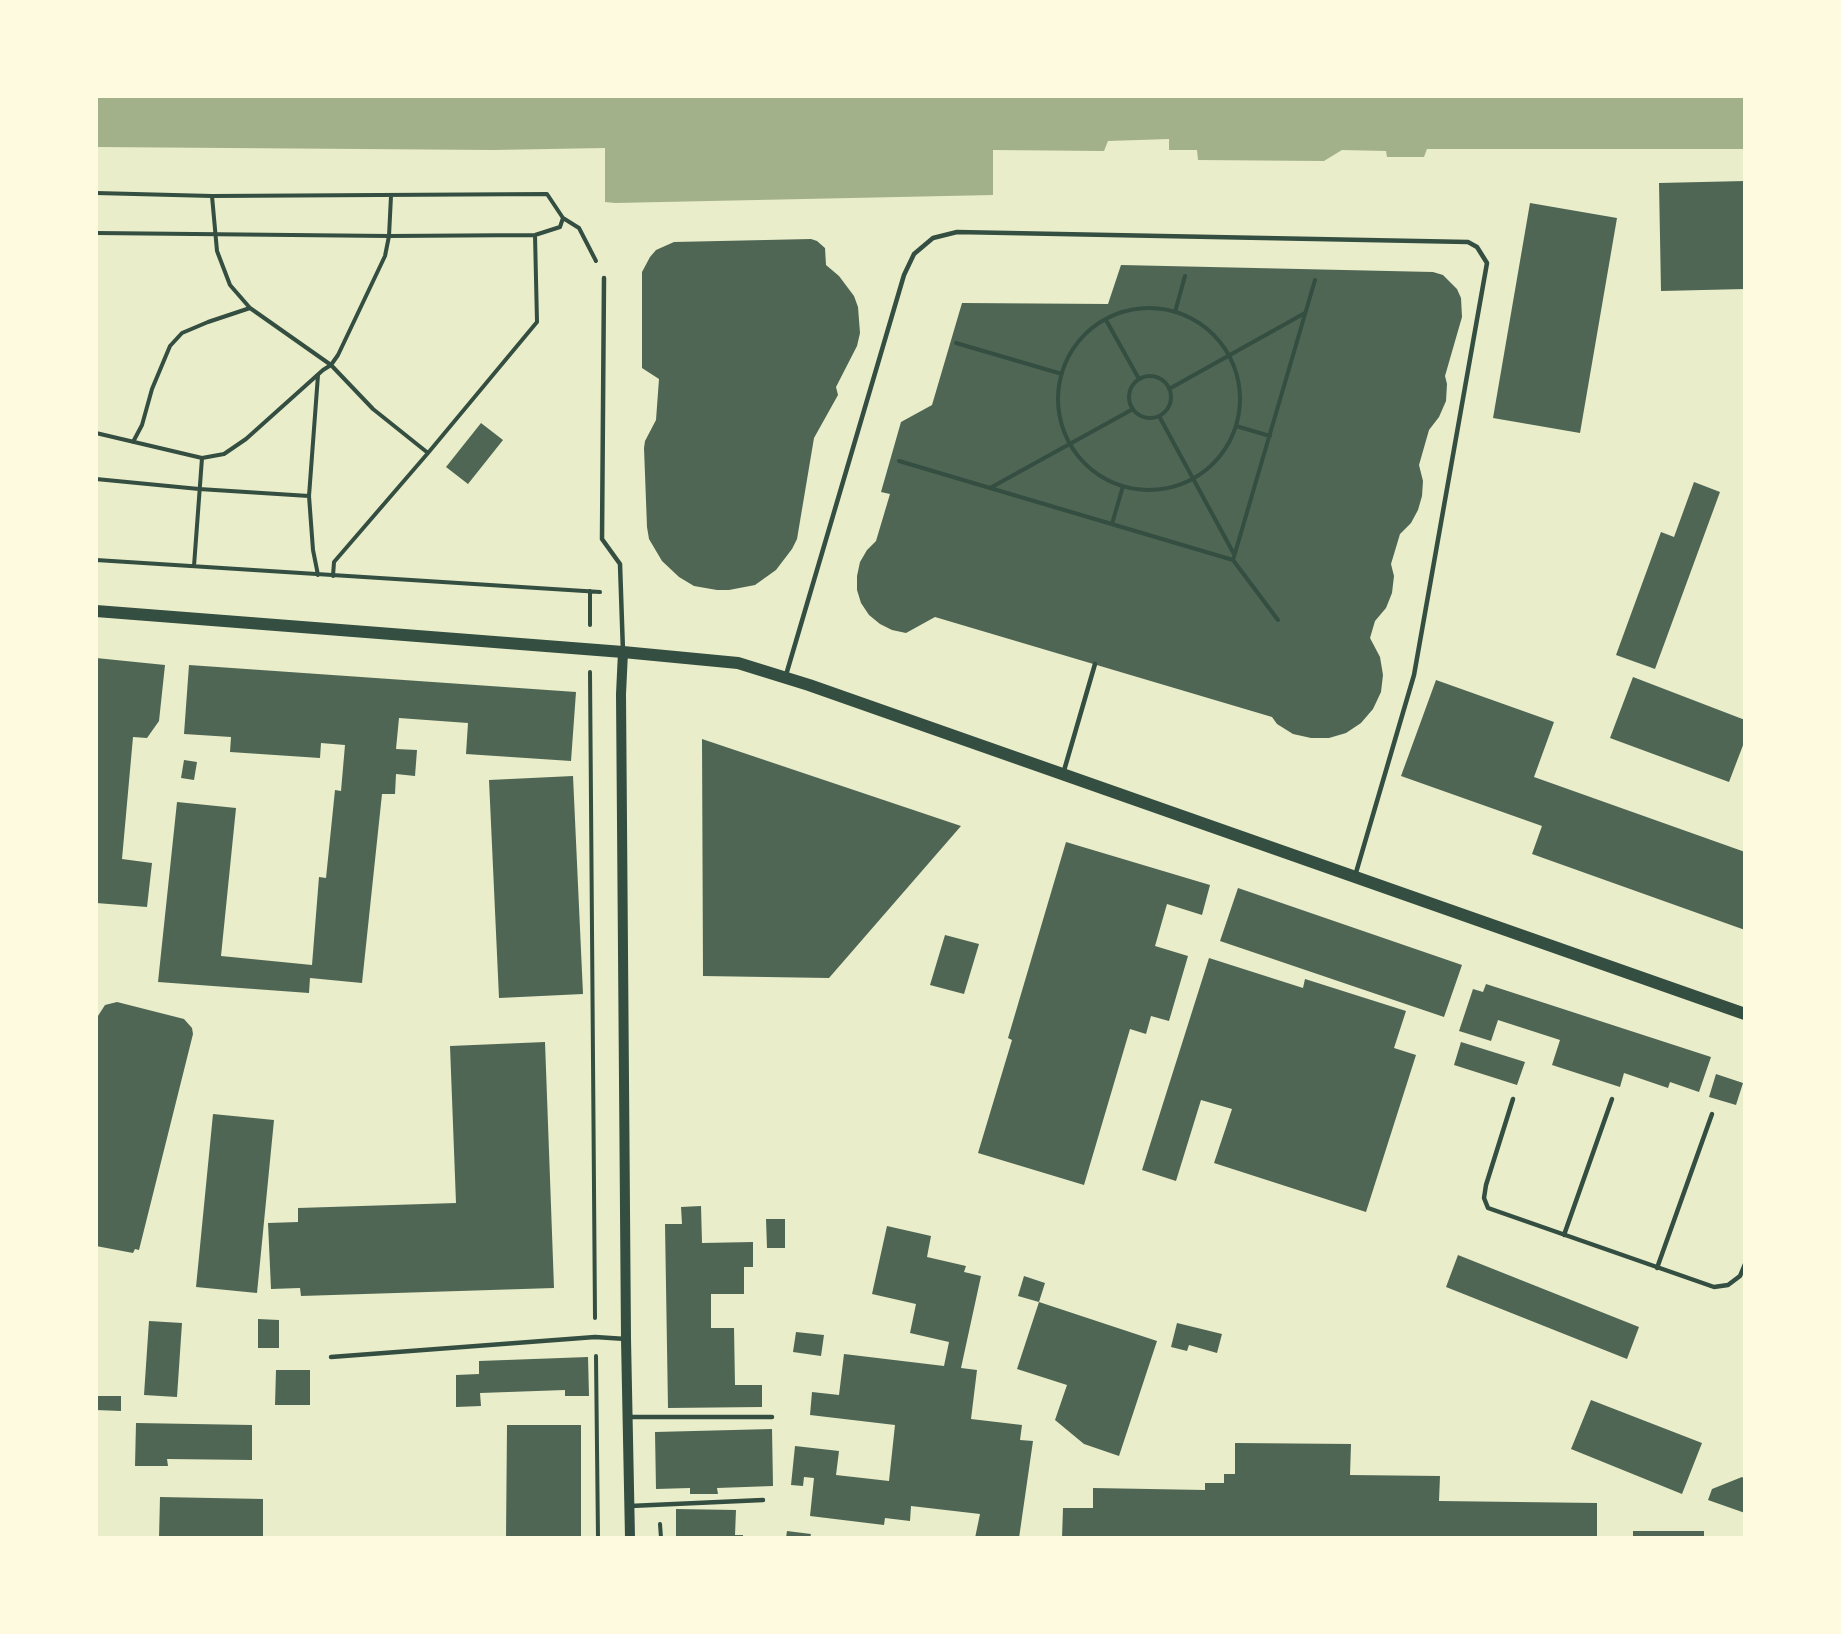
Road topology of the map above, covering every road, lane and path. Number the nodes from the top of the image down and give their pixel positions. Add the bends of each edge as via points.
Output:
1 (96, 194) edge
2 (212, 195) junction
3 (391, 195) junction
4 (563, 218) junction
5 (96, 233) edge
6 (215, 234) junction
7 (535, 235) junction
8 (390, 236) junction
9 (1185, 276) dead end
10 (604, 278) joint
11 (1316, 280) dead end
12 (250, 308) junction
13 (1175, 312) junction
14 (1306, 313) junction
15 (1106, 320) junction
16 (956, 343) dead end
17 (1229, 355) junction
18 (331, 365) junction
19 (1062, 374) junction
20 (318, 375) junction
21 (1139, 379) junction
22 (1169, 389) junction
23 (1133, 409) junction
24 (1159, 416) junction
25 (1236, 426) junction
26 (96, 434) edge
27 (1270, 436) junction
28 (133, 442) junction
29 (1070, 443) junction
30 (428, 453) junction
31 (202, 458) junction
32 (899, 461) dead end
33 (1193, 478) junction
34 (96, 479) edge
35 (1123, 486) junction
36 (990, 488) junction
37 (199, 489) junction
38 (309, 496) junction
39 (1112, 524) junction
40 (1234, 554) junction
41 (96, 560) edge
42 (1233, 560) junction
43 (194, 566) junction
44 (318, 575) junction
45 (333, 576) junction
46 (590, 591) junction
47 (622, 592) junction
48 (96, 611) edge
49 (1278, 620) dead end
50 (590, 650) junction
51 (623, 652) junction
52 (1095, 664) dead end
53 (785, 678) junction
54 (1063, 774) junction
55 (1355, 877) junction
56 (1745, 1014) edge
57 (1513, 1099) dead end
58 (1612, 1099) dead end
59 (1712, 1114) dead end
60 (1564, 1235) junction
61 (1745, 1264) edge
62 (1657, 1268) junction
63 (596, 1337) junction
64 (626, 1339) junction
65 (331, 1357) dead end
66 (628, 1416) junction
67 (772, 1417) dead end
68 (763, 1500) dead end
69 (630, 1506) junction
70 (598, 1538) edge
71 (630, 1538) edge

1 - 2 path
2 - 3 path
2 - 6 path
3 - 4 path via 547,194
3 - 8 path
4 - 7 path via 560,227
4 - 10 path via 579,228
5 - 6 path
6 - 8 path
6 - 12 path via 230,285
7 - 8 path
7 - 30 path via 537,322
8 - 18 path
9 - 13 path
10 - 47 lane via 602,539 620,564
11 - 14 path
12 - 18 path
12 - 28 path via 182,333 170,346
13 - 15 path via 1140,308
13 - 17 path via 1203,325
14 - 17 path
14 - 27 path
15 - 19 path via 1082,337
15 - 21 path
16 - 19 path
17 - 22 path
17 - 25 path via 1241,401
18 - 20 path
18 - 30 path via 373,409
19 - 29 path via 1060,419
20 - 31 path via 235,447 224,454
20 - 38 path
21 - 22 path via 1158,377
21 - 23 path via 1129,394
22 - 24 path via 1168,409
23 - 24 path via 1143,417
23 - 29 path
24 - 33 path
25 - 27 path
25 - 33 path via 1216,461
26 - 28 path
27 - 40 path
28 - 31 path
29 - 35 path via 1096,473
29 - 36 path
30 - 45 path via 334,562
31 - 37 path
32 - 36 path
33 - 35 path via 1158,490
33 - 40 path
34 - 37 path
35 - 39 path
36 - 39 path
37 - 38 path
37 - 43 path
38 - 44 path
39 - 42 path
40 - 42 path
41 - 43 path
42 - 49 path
43 - 44 path
44 - 45 path
45 - 46 path
46 - 47 path
46 - 50 path
47 - 51 lane
48 - 50 main road
50 - 51 main road
50 - 63 path
51 - 53 main road via 738,663
51 - 64 street
52 - 54 lane
53 - 54 main road
53 - 55 lane via 904,275 914,254 933,238 957,232 1468,242 1477,247 1487,263 1414,675
54 - 55 main road
55 - 56 main road
57 - 60 lane via 1484,1198 1488,1208
58 - 60 lane
59 - 62 lane
60 - 62 lane
61 - 62 lane via 1740,1276 1728,1285 1714,1287
63 - 64 lane
63 - 65 lane
63 - 70 path
64 - 66 street
66 - 67 lane
66 - 69 street
68 - 69 lane
69 - 71 street

